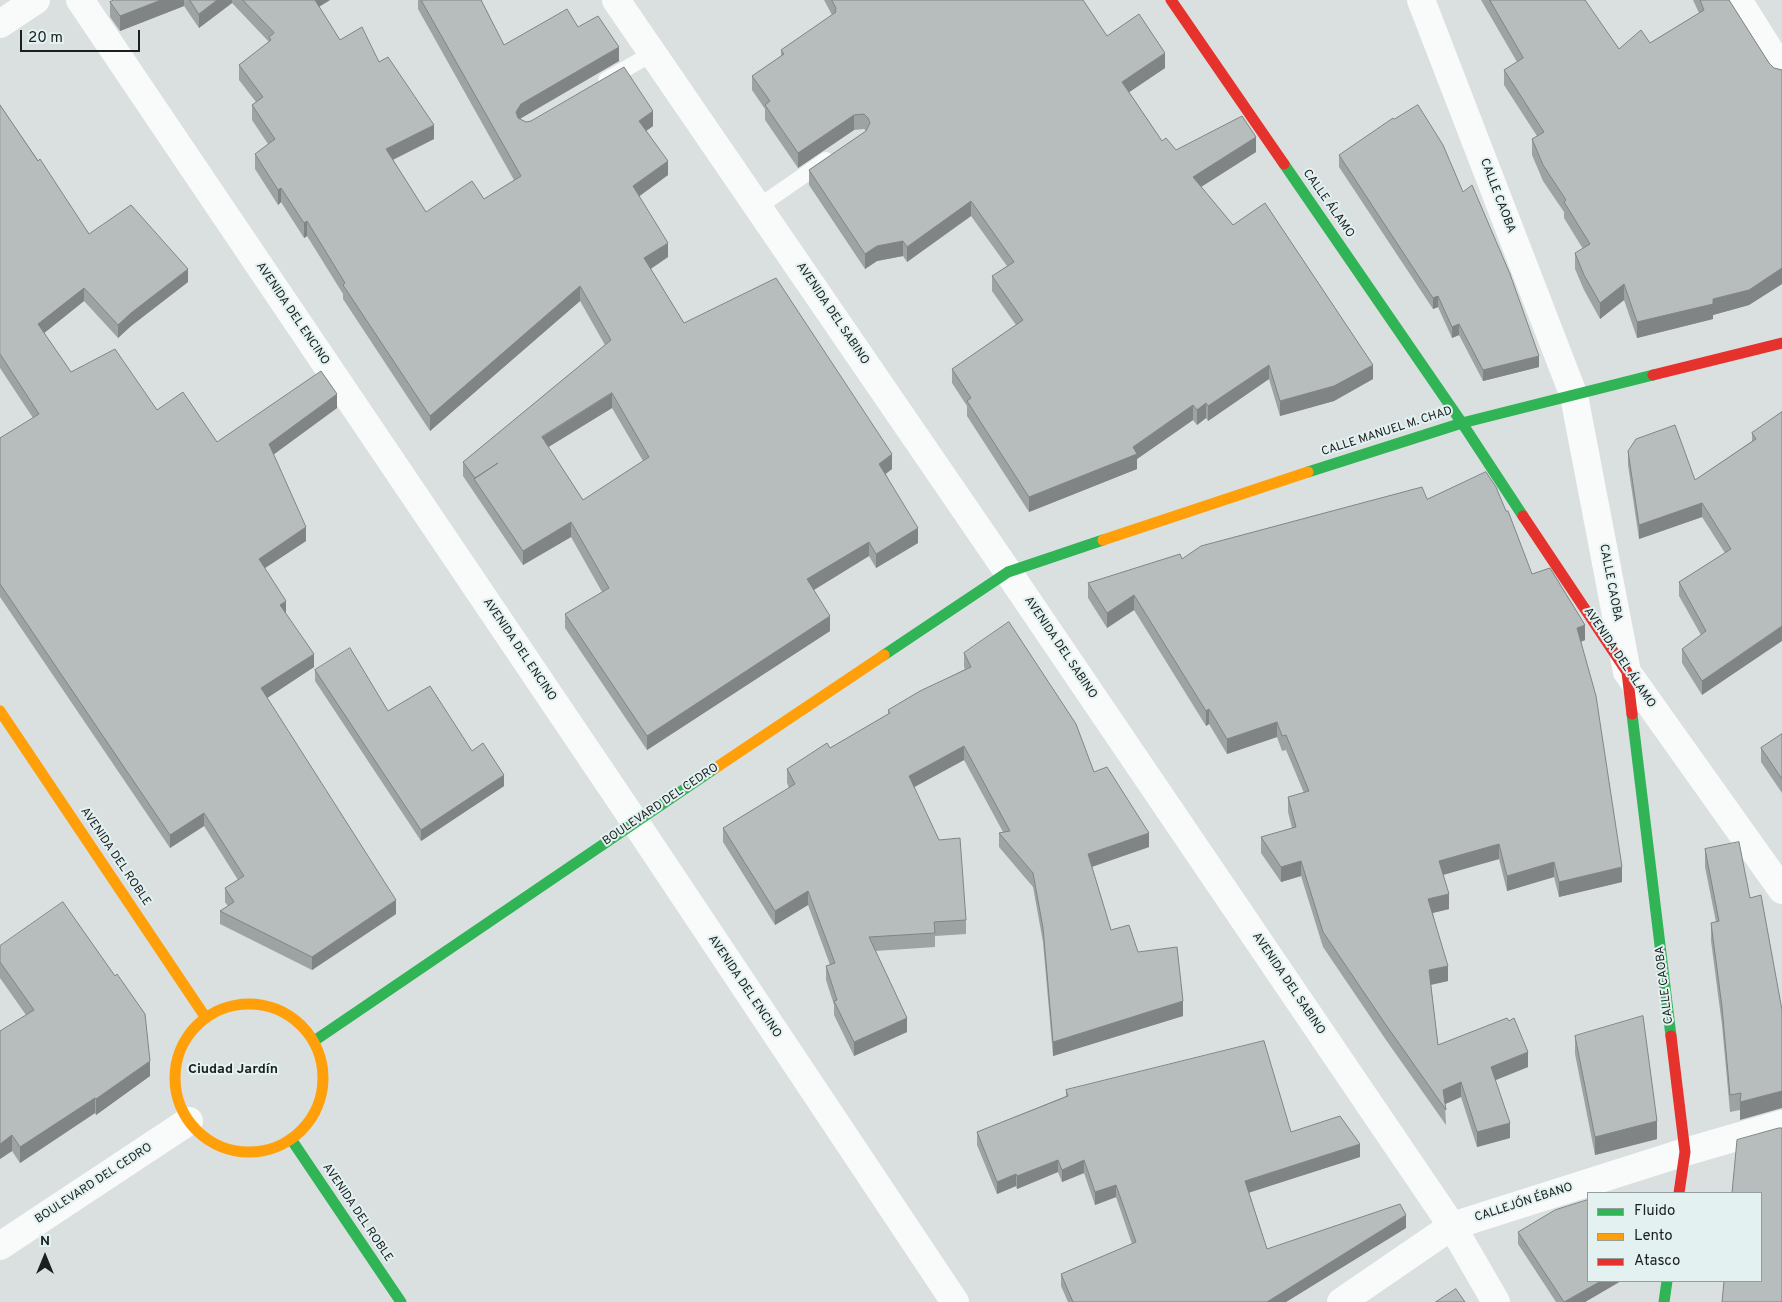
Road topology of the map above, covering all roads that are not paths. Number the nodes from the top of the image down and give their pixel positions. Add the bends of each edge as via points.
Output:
1 (36, 0) edge
2 (80, 0) edge
3 (616, 0) edge
4 (1171, 0) edge
5 (1421, 0) edge
6 (1738, 0) edge
7 (0, 24) edge
8 (652, 53) junction
9 (1782, 70) edge
10 (594, 87) edge
11 (836, 154) edge
12 (758, 207) junction
13 (1782, 343) edge
14 (1574, 396) junction
15 (1462, 423) junction
16 (1008, 572) junction
17 (1627, 672) junction
18 (0, 711) edge
19 (635, 822) junction
20 (1782, 890) edge
21 (206, 1018) junction
22 (314, 1041) junction
23 (189, 1121) junction
24 (1782, 1124) edge
25 (291, 1140) junction
26 (1685, 1152) junction
27 (1679, 1192) edge
28 (1452, 1226) junction
29 (0, 1246) edge
30 (1667, 1282) edge
31 (401, 1302) edge
32 (955, 1302) edge
33 (1341, 1302) edge
34 (1496, 1302) edge
35 (1664, 1302) edge

1 - 7 street
2 - 19 street, AVENIDA DEL ENCINO
3 - 8 street, AVENIDA DEL SABINO
4 - 15 street, CALLE ÁLAMO
5 - 14 street, CALLE CAOBA
6 - 9 street
8 - 10 lane
8 - 12 street, AVENIDA DEL SABINO
11 - 12 lane
12 - 16 street, AVENIDA DEL SABINO
13 - 14 street, CALLE MANUEL M. CHAD
14 - 15 street, CALLE MANUEL M. CHAD
14 - 17 street, CALLE CAOBA
15 - 16 street, CALLE MANUEL M. CHAD
15 - 17 street, AVENIDA DEL ÁLAMO
16 - 19 street, BOULEVARD DEL CEDRO
16 - 28 street, AVENIDA DEL SABINO
17 - 20 street, AVENIDA DEL ÁLAMO
17 - 26 street, CALLE CAOBA
18 - 21 street, AVENIDA DEL ROBLE
19 - 22 street, BOULEVARD DEL CEDRO
19 - 32 street, AVENIDA DEL ENCINO
21 - 22 street via 228,1007 253,1004 277,1009 299,1023
21 - 23 street via 190,1034 179,1055 175,1077 179,1101
22 - 25 street via 323,1067 322,1095 310,1121
23 - 25 street via 210,1141 236,1152 265,1151
23 - 29 street, BOULEVARD DEL CEDRO
24 - 26 street, CALLEJÓN ÉBANO
25 - 31 street, AVENIDA DEL ROBLE
26 - 27 street, CALLE CAOBA
26 - 28 street, CALLEJÓN ÉBANO
28 - 33 street, CALLEJÓN ÉBANO
28 - 34 street, AVENIDA DEL SABINO
30 - 35 street

